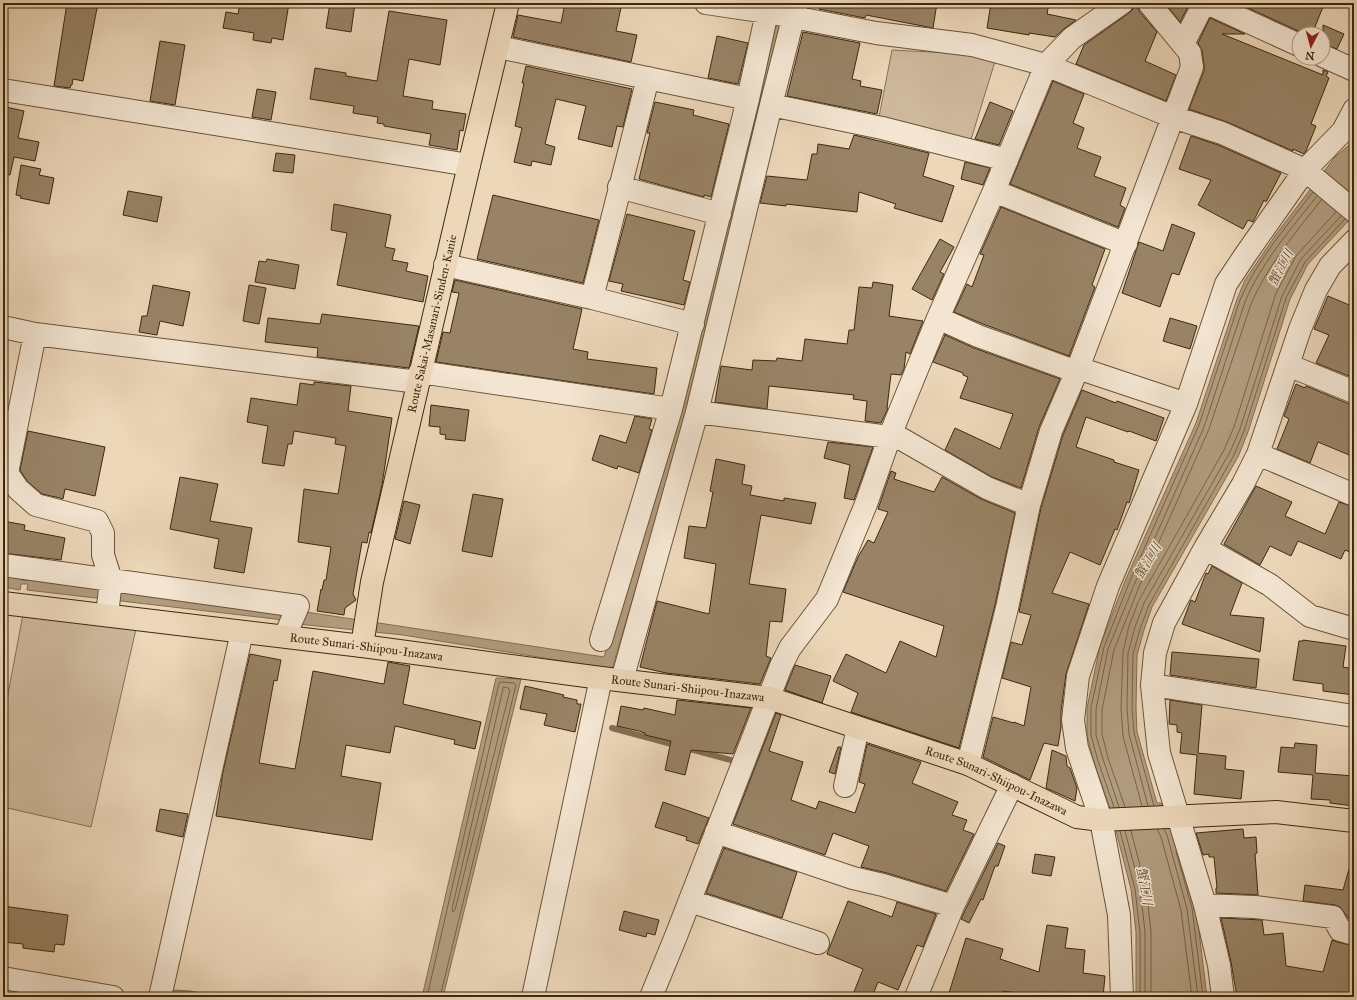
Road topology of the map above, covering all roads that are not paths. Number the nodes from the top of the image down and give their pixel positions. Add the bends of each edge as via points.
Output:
1 (508, 3) edge
2 (706, 3) edge
3 (1122, 3) edge
4 (1149, 3) edge
5 (1206, 3) edge
6 (781, 11) edge
7 (1291, 41) edge
8 (1183, 44) junction
9 (498, 47) junction
10 (1331, 60) edge
11 (1046, 65) junction
12 (1354, 70) edge
13 (648, 78) junction
14 (3, 90) edge
15 (748, 99) junction
16 (771, 105) junction
17 (1354, 110) edge
18 (1173, 117) junction
19 (1348, 128) edge
20 (1006, 160) junction
21 (469, 165) junction
22 (1308, 172) junction
23 (619, 187) junction
24 (994, 191) junction
25 (1354, 211) edge
26 (720, 214) junction
27 (1354, 241) edge
28 (1126, 244) junction
29 (445, 265) junction
30 (593, 294) junction
31 (938, 318) junction
32 (692, 324) junction
33 (3, 327) edge
34 (35, 334) junction
35 (1288, 365) junction
36 (1078, 370) junction
37 (419, 377) junction
38 (1354, 392) edge
39 (1186, 404) junction
40 (671, 409) junction
41 (697, 412) junction
42 (890, 435) junction
43 (1258, 454) junction
44 (1354, 495) edge
45 (1029, 505) junction
46 (1205, 548) junction
47 (3, 565) edge
48 (109, 595) junction
49 (3, 602) edge
50 (291, 623) junction
51 (1354, 629) edge
52 (364, 631) junction
53 (242, 632) junction
54 (602, 640) dead end
55 (612, 679) junction
56 (1152, 685) junction
57 (769, 698) junction
58 (1354, 716) edge
59 (858, 728) junction
60 (968, 764) junction
61 (1012, 785) junction
62 (845, 786) dead end
63 (1178, 816) junction
64 (1103, 820) junction
65 (1354, 821) edge
66 (716, 832) junction
67 (690, 901) junction
68 (1205, 905) junction
69 (953, 906) junction
70 (1354, 934) edge
71 (818, 943) dead end
72 (3, 978) edge
73 (113, 997) edge
74 (160, 997) edge
75 (533, 997) edge
76 (651, 997) edge
77 (916, 997) edge
78 (1122, 997) edge
79 (1222, 997) edge

1 - 9 main road, Route Sakai-Masanari-Sinden-Kanie
2 - 6 street
3 - 11 street via 1072,38
4 - 8 street
5 - 7 street
5 - 8 street
6 - 11 street via 876,33 972,45
6 - 15 street
6 - 16 street
8 - 18 street via 1190,53 1192,67
9 - 13 street
9 - 21 main road, Route Sakai-Masanari-Sinden-Kanie
10 - 12 street
11 - 18 street
11 - 20 street
13 - 15 street
13 - 23 street
14 - 21 street
15 - 26 street
16 - 20 street via 882,128
16 - 41 street
17 - 19 street
18 - 22 street via 1222,133
18 - 28 street
19 - 22 street
20 - 24 street
21 - 29 main road, Route Sakai-Masanari-Sinden-Kanie
22 - 25 street
22 - 39 street via 1226,284
23 - 26 street
23 - 30 street
24 - 28 street
24 - 31 street
26 - 32 street
27 - 35 street via 1330,266 1316,290
28 - 36 street
29 - 30 street
29 - 37 main road, Route Sakai-Masanari-Sinden-Kanie
30 - 32 street
31 - 36 street via 978,336
31 - 42 street
32 - 40 street
33 - 34 street
34 - 37 street
34 - 48 street via 8,473 18,489 36,505 97,521 103,533 103,555
35 - 38 street
35 - 43 street
36 - 39 street
36 - 45 street via 1051,431
37 - 40 street
37 - 52 main road, Route Sakai-Masanari-Sinden-Kanie via 372,582
39 - 64 street via 1108,586 1078,676 1073,720 1077,748
40 - 54 street
41 - 42 street
41 - 55 street
42 - 45 street via 987,488
42 - 57 street via 866,504 827,599 790,648
43 - 44 street
43 - 46 street
45 - 60 street via 1007,608
46 - 51 street via 1270,585 1310,616
46 - 56 street via 1164,623 1155,653
47 - 48 street
48 - 49 main road, Route Sunari-Shiipou-Inazawa
48 - 50 street via 298,606
48 - 53 main road, Route Sunari-Shiipou-Inazawa
50 - 52 main road, Route Sunari-Shiipou-Inazawa
50 - 53 main road, Route Sunari-Shiipou-Inazawa
52 - 55 main road, Route Sunari-Shiipou-Inazawa
53 - 74 street
55 - 57 main road, Route Sunari-Shiipou-Inazawa
55 - 75 street
56 - 58 street
56 - 63 street via 1160,753
57 - 59 main road, Route Sunari-Shiipou-Inazawa
57 - 66 street
59 - 60 main road, Route Sunari-Shiipou-Inazawa
59 - 62 street
60 - 61 main road, Route Sunari-Shiipou-Inazawa
61 - 64 main road, Route Sunari-Shiipou-Inazawa via 1077,816
61 - 69 street
63 - 64 main road, Route Sunari-Shiipou-Inazawa
63 - 65 main road, Route Sunari-Shiipou-Inazawa via 1276,812
63 - 68 street
64 - 78 street via 1119,915
66 - 67 street
66 - 69 street via 853,878
67 - 71 street
67 - 76 street
68 - 70 street via 1255,907 1333,917 1340,930
68 - 79 street via 1219,965
69 - 77 street
72 - 73 street

